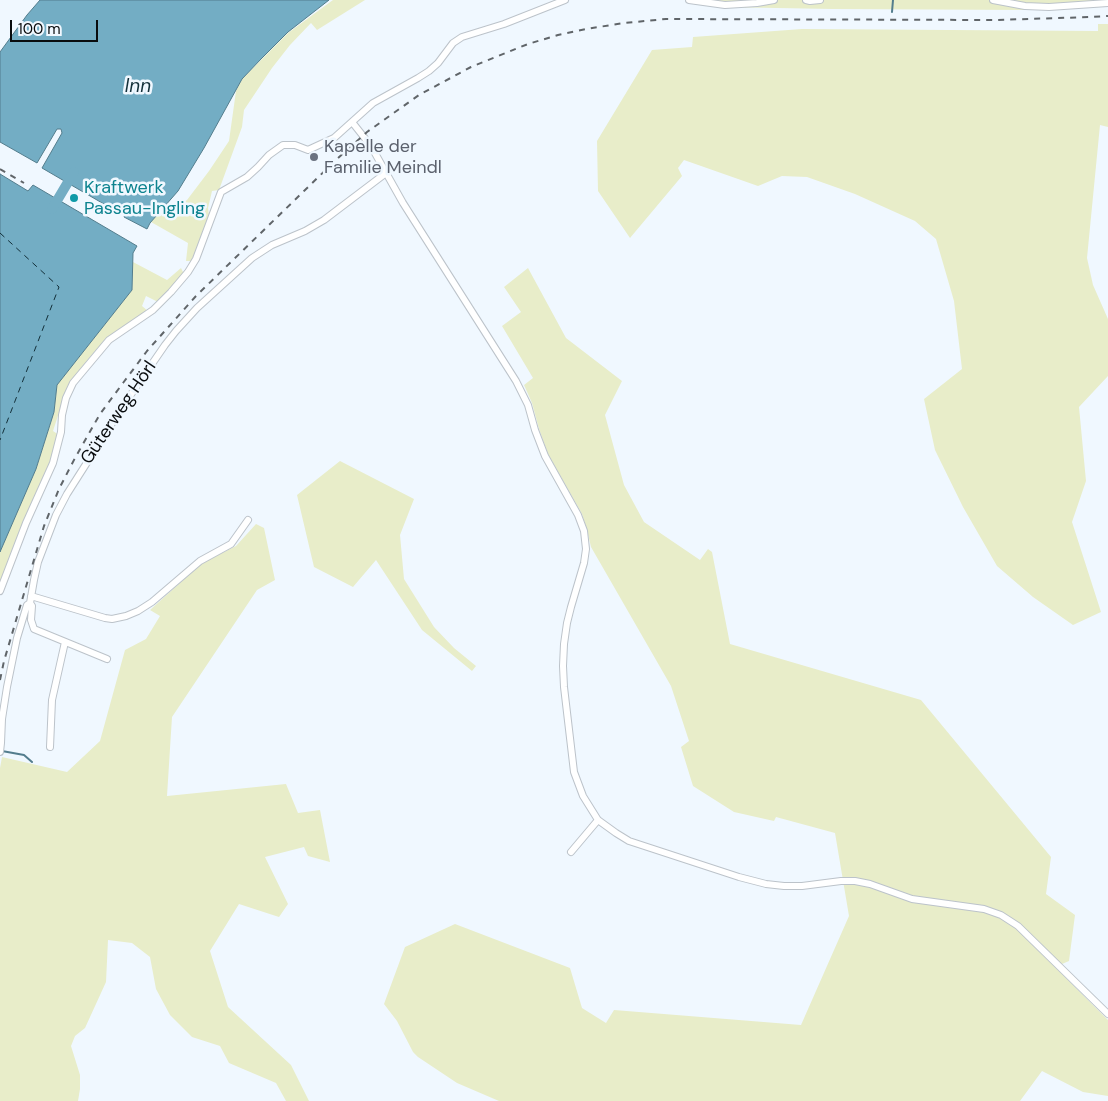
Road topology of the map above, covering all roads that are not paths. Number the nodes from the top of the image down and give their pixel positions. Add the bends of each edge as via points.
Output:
1 (565, 0) edge
2 (689, 0) edge
3 (774, 0) edge
4 (806, 0) edge
5 (820, 0) edge
6 (993, 0) edge
7 (1108, 3) edge
8 (352, 122) junction
9 (386, 173) junction
10 (248, 520) dead end
11 (0, 591) edge
12 (30, 600) junction
13 (65, 642) junction
14 (107, 659) dead end
15 (50, 747) dead end
16 (0, 752) edge
17 (598, 820) junction
18 (571, 852) dead end
19 (1108, 1014) edge

1 - 8 street via 462,37 429,71 373,103
2 - 3 street via 725,6
4 - 5 street
6 - 7 street via 1049,7
8 - 9 street
8 - 11 street via 334,138 313,149 283,145 246,177 221,192 196,260 188,272 153,310 109,340 73,383 66,398 62,432 53,463
9 - 12 street, Güterweg Hörl via 324,220 252,258 176,331 123,406 56,515 38,562
9 - 17 street via 516,381 528,405 545,456 584,531 584,562 570,607 564,644 564,687 574,772 582,796
10 - 12 street via 231,544 200,561 152,602 126,616 105,618
12 - 13 street via 34,629
12 - 16 street, Güterweg Hörl via 13,658
13 - 14 street
13 - 15 street via 52,700
17 - 18 street
17 - 19 street via 616,834 636,843 766,884 802,886 855,881 912,898 992,912 1018,926

